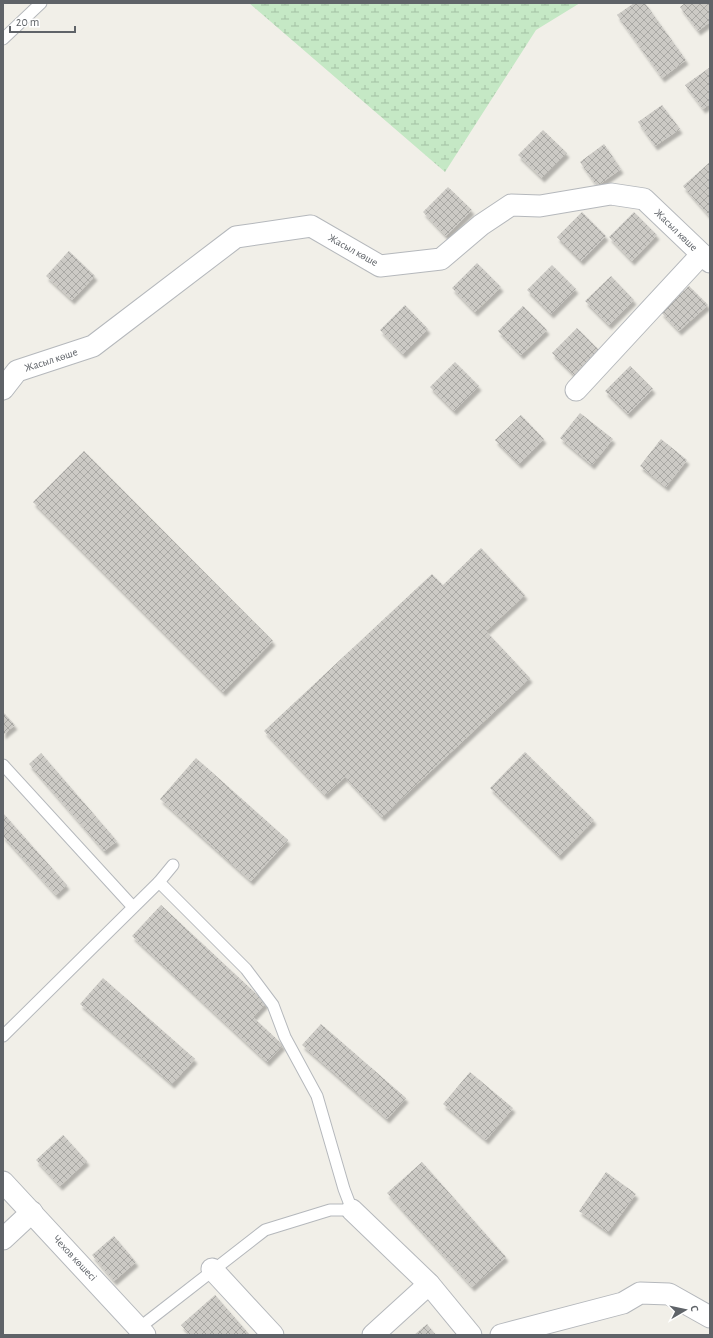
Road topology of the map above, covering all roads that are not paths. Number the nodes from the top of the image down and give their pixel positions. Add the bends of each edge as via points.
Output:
1 (41, 3) edge
2 (3, 39) edge
3 (706, 258) edge
4 (3, 389) edge
5 (576, 390) dead end
6 (3, 765) edge
7 (174, 865) dead end
8 (159, 882) junction
9 (133, 907) junction
10 (3, 1036) edge
11 (3, 1182) edge
12 (352, 1210) junction
13 (32, 1212) junction
14 (3, 1238) edge
15 (212, 1269) junction
16 (429, 1284) junction
17 (710, 1318) edge
18 (142, 1331) edge
19 (273, 1335) edge
20 (374, 1335) edge
21 (471, 1335) edge
22 (501, 1335) edge

1 - 2 lane
3 - 4 street, Жасыл көше via 644,199 611,194 540,206 511,205 481,225 441,259 380,266 311,226 236,237 93,346 17,371
3 - 5 street
6 - 9 lane
7 - 8 lane
8 - 9 lane
8 - 12 lane via 246,969 273,1005 285,1037 317,1096
9 - 10 lane
11 - 13 street, Чехов көшесі
12 - 15 lane via 330,1210 265,1230
12 - 16 street
13 - 14 street
13 - 18 street, Чехов көшесі
15 - 18 lane
15 - 19 street
16 - 20 street
16 - 21 street
17 - 22 street via 669,1294 640,1293 623,1303

